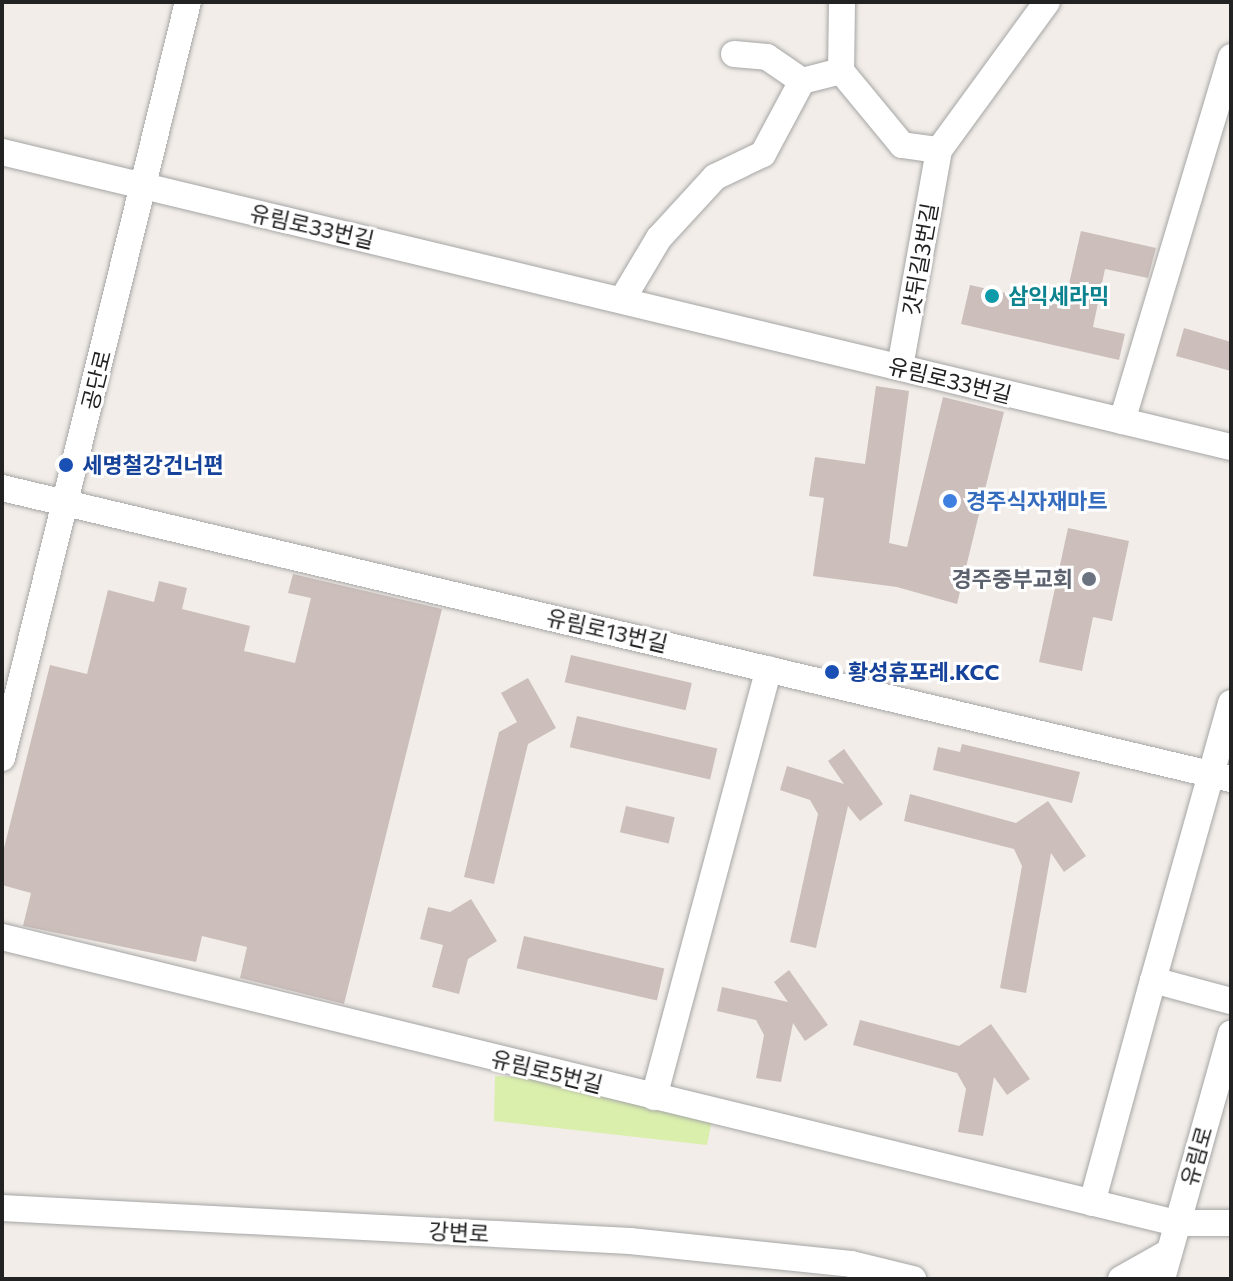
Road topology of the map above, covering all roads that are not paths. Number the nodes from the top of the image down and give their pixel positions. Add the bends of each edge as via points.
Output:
1 (188, 2) edge
2 (842, 2) edge
3 (1048, 5) edge
4 (734, 54) dead end
5 (1231, 57) edge
6 (841, 71) junction
7 (802, 81) junction
8 (1224, 100) edge
9 (939, 150) junction
10 (2, 152) edge
11 (145, 186) junction
12 (622, 300) junction
13 (900, 367) junction
14 (1122, 421) junction
15 (1231, 447) edge
16 (2, 488) edge
17 (65, 503) junction
18 (769, 669) junction
19 (1231, 703) edge
20 (2, 758) edge
21 (1222, 776) edge
22 (2, 937) edge
23 (1153, 980) junction
24 (1231, 1001) edge
25 (1231, 1033) edge
26 (654, 1097) junction
27 (1092, 1203) junction
28 (2, 1208) edge
29 (1176, 1223) junction
30 (1231, 1223) edge
31 (1169, 1252) junction
32 (913, 1279) edge
33 (1121, 1279) edge
34 (1162, 1279) edge

1 - 11 street, 공단로
2 - 6 street
3 - 9 street, 갓뒤길3번길
4 - 7 street via 767,57
5 - 8 street
6 - 7 street
6 - 9 street via 902,145
7 - 12 street via 763,154 715,177 659,238
8 - 14 street
9 - 13 street, 갓뒤길3번길
10 - 11 street, 유림로33번길
11 - 12 street, 유림로33번길
11 - 17 street, 공단로
12 - 13 street, 유림로33번길
13 - 14 street, 유림로33번길
14 - 15 street, 유림로33번길
16 - 17 street, 유림로13번길
17 - 18 street, 유림로13번길
17 - 20 street, 공단로
18 - 21 street, 유림로13번길
18 - 26 street
19 - 21 street
21 - 23 street
22 - 26 street, 유림로5번길
23 - 24 street
23 - 27 street
25 - 29 street, 유림로
26 - 27 street, 유림로5번길
27 - 29 street, 유림로5번길
28 - 32 street, 강변로 via 630,1241 851,1264
29 - 30 street, 유림로5번길
29 - 31 street, 유림로
31 - 33 street
31 - 34 street, 유림로

